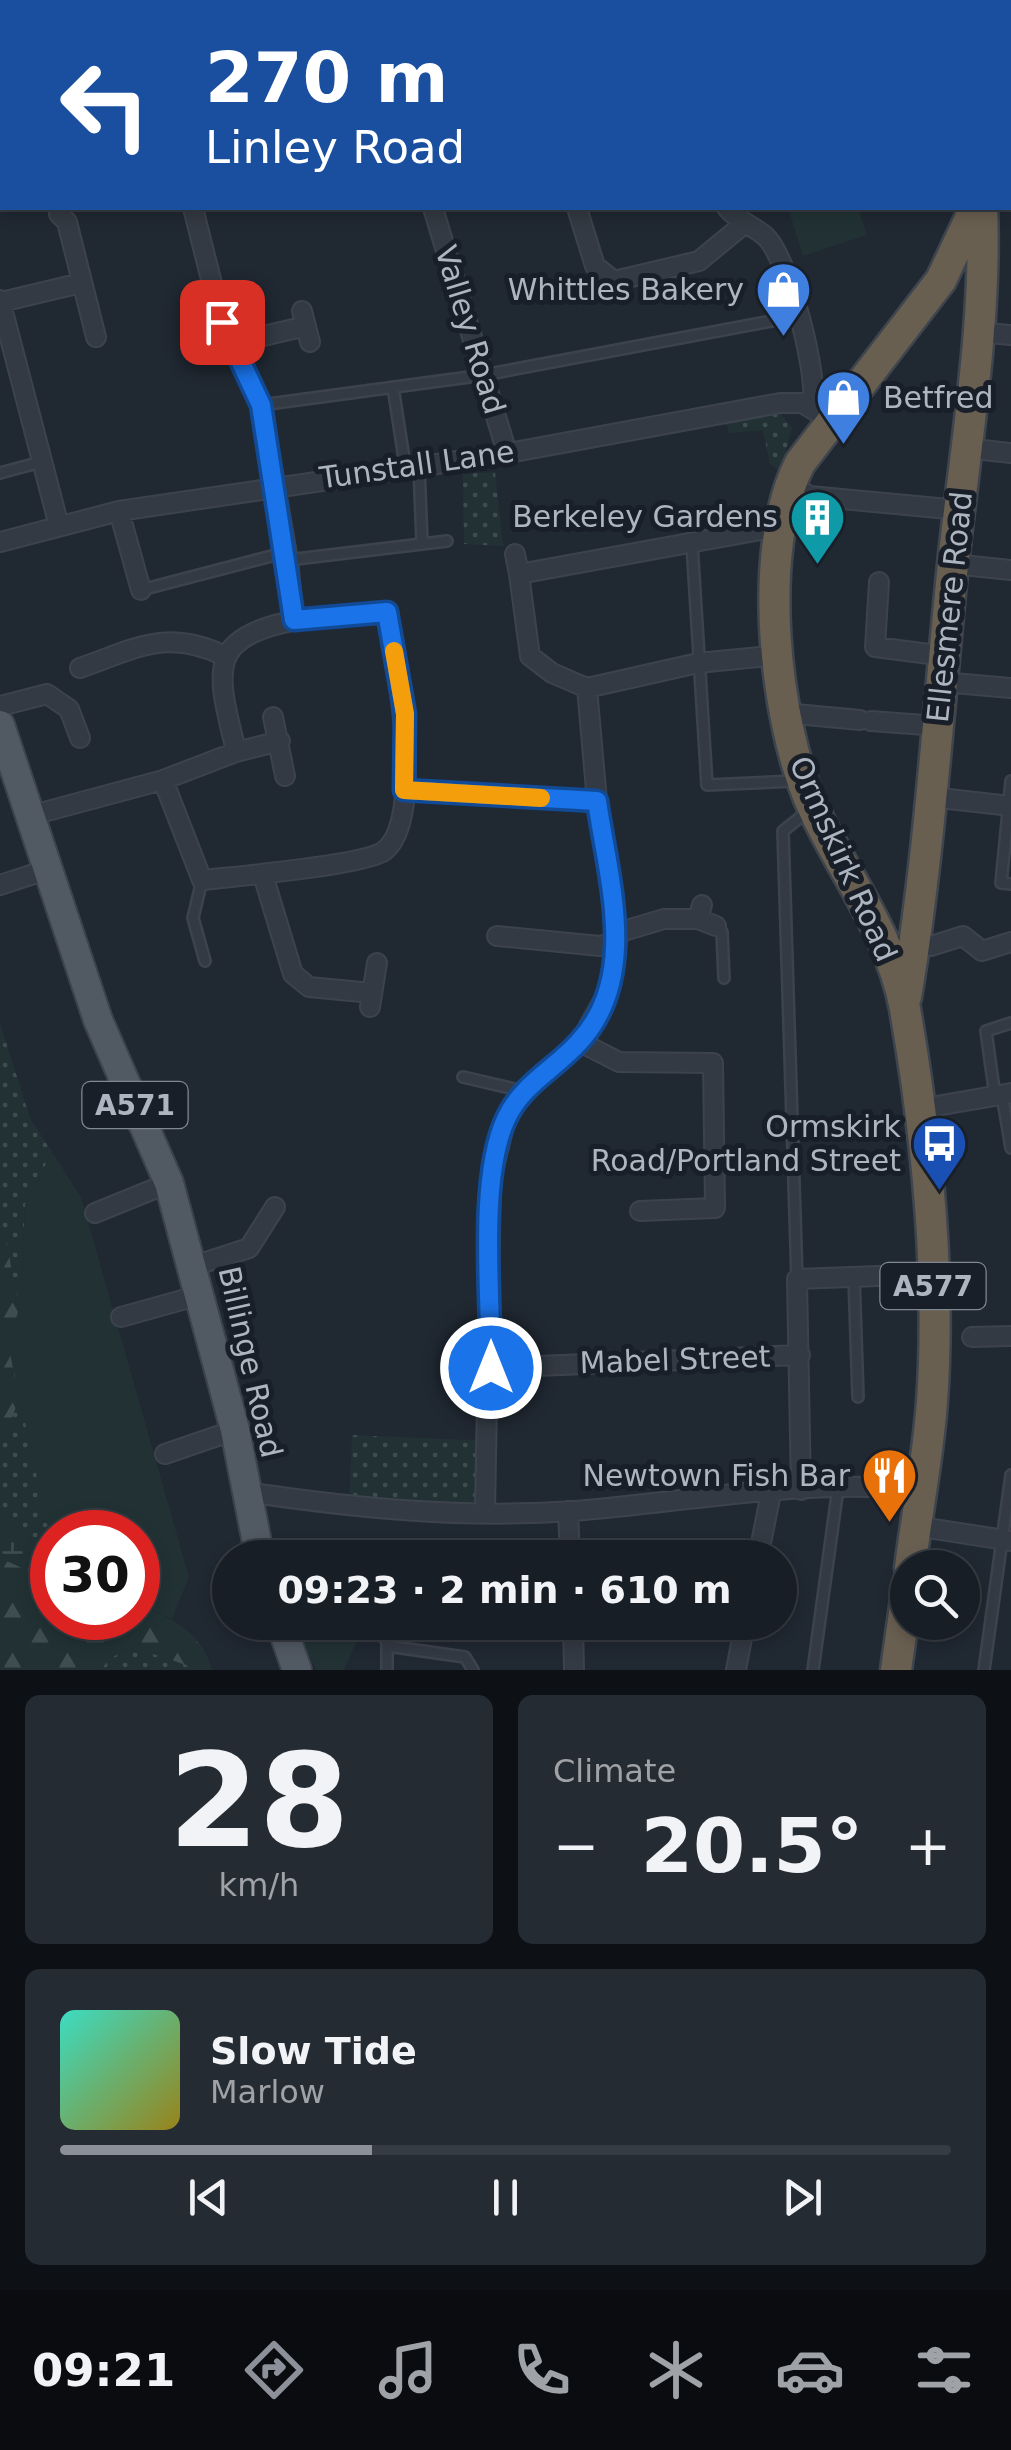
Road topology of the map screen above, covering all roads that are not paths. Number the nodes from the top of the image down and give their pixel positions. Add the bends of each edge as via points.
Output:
1 (197, 210) edge
2 (434, 210) edge
3 (578, 210) edge
4 (730, 210) edge
5 (974, 210) edge
6 (982, 210) edge
7 (68, 218) dead end
8 (744, 224) junction
9 (941, 280) junction
10 (81, 284) junction
11 (981, 284) junction
12 (0, 301) edge
13 (798, 316) junction
14 (306, 326) dead end
15 (976, 332) junction
16 (1011, 335) edge
17 (96, 337) dead end
18 (234, 343) junction
19 (9, 370) edge
20 (484, 375) junction
21 (394, 387) junction
22 (261, 405) junction
23 (822, 414) junction
24 (965, 448) junction
25 (507, 453) junction
26 (1011, 453) edge
27 (43, 461) junction
28 (412, 465) junction
29 (0, 473) edge
30 (789, 484) junction
31 (276, 485) junction
32 (959, 510) junction
33 (119, 511) junction
34 (59, 526) junction
35 (777, 528) junction
36 (447, 541) dead end
37 (0, 542) edge
38 (422, 542) junction
39 (692, 544) junction
40 (515, 554) dead end
41 (288, 556) junction
42 (953, 564) junction
43 (1011, 570) edge
44 (519, 574) junction
45 (879, 582) dead end
46 (141, 590) joint
47 (294, 620) junction
48 (780, 655) junction
49 (225, 656) junction
50 (698, 663) junction
51 (80, 668) dead end
52 (943, 669) junction
53 (587, 688) junction
54 (1011, 688) edge
55 (0, 706) edge
56 (785, 713) junction
57 (273, 716) dead end
58 (938, 726) junction
59 (80, 738) dead end
60 (280, 741) junction
61 (3, 745) edge
62 (236, 752) junction
63 (286, 776) dead end
64 (163, 780) junction
65 (1011, 781) edge
66 (404, 790) junction
67 (808, 794) junction
68 (931, 797) junction
69 (597, 801) junction
70 (1010, 806) edge
71 (29, 816) junction
72 (46, 870) junction
73 (263, 875) junction
74 (202, 880) junction
75 (1011, 884) edge
76 (0, 885) edge
77 (920, 902) junction
78 (869, 909) junction
79 (716, 926) joint
80 (497, 936) dead end
81 (617, 938) junction
82 (1011, 942) edge
83 (900, 945) junction
84 (206, 961) dead end
85 (377, 963) dead end
86 (724, 978) dead end
87 (1011, 1023) edge
88 (580, 1042) junction
89 (463, 1076) dead end
90 (523, 1091) junction
91 (1003, 1095) edge
92 (919, 1109) junction
93 (1011, 1148) edge
94 (169, 1183) junction
95 (275, 1207) dead end
96 (640, 1211) dead end
97 (95, 1213) dead end
98 (194, 1266) junction
99 (932, 1274) junction
100 (854, 1276) junction
101 (797, 1279) junction
102 (200, 1295) junction
103 (121, 1318) dead end
104 (1011, 1336) edge
105 (972, 1338) dead end
106 (800, 1355) junction
107 (491, 1368) junction
108 (858, 1397) dead end
109 (235, 1430) junction
110 (165, 1454) dead end
111 (1011, 1475) edge
112 (839, 1485) junction
113 (801, 1490) junction
114 (921, 1490) junction
115 (247, 1492) junction
116 (771, 1493) junction
117 (568, 1511) junction
118 (486, 1513) junction
119 (915, 1526) junction
120 (256, 1540) edge
121 (569, 1540) edge
122 (762, 1540) edge
123 (1006, 1541) edge
124 (912, 1550) edge
125 (286, 1640) edge
126 (384, 1640) edge
127 (573, 1640) edge
128 (742, 1640) edge
129 (900, 1640) edge
130 (387, 1646) junction
131 (298, 1670) edge
132 (386, 1670) edge
133 (473, 1670) edge
134 (574, 1670) edge
135 (736, 1670) edge
136 (813, 1670) edge
137 (896, 1670) edge
138 (984, 1670) edge

1 - 18 street via 222,322
2 - 20 street, Valley Road
3 - 8 street via 595,266 614,281 700,261
4 - 8 street
5 - 9 highway, Ormskirk Road / A577
6 - 11 highway, Ellesmere Road / A577
7 - 10 street
8 - 13 street via 766,236 779,255
9 - 11 highway via 965,272
9 - 23 highway, Ormskirk Road / A577
10 - 12 street
10 - 17 street
11 - 15 highway, Ellesmere Road / A577
12 - 19 street
13 - 20 lane
13 - 23 street
14 - 18 street
15 - 16 street
15 - 24 highway, Ellesmere Road / A577
18 - 22 street
19 - 27 street
20 - 21 lane
20 - 25 street, Valley Road
21 - 22 lane
21 - 28 lane
22 - 31 street
23 - 25 street, Tunstall Lane via 780,403
23 - 30 highway, Ormskirk Road / A577
24 - 26 street
24 - 32 highway, Ellesmere Road / A577
25 - 28 street, Tunstall Lane
27 - 29 lane
27 - 34 street
28 - 31 street, Tunstall Lane
28 - 38 lane
30 - 32 street via 810,496
30 - 35 highway, Ormskirk Road / A577
31 - 33 street, Tunstall Lane
31 - 41 street
32 - 42 highway, Ellesmere Road / A577
33 - 34 street, Tunstall Lane
33 - 46 street
34 - 37 street, Tunstall Lane
35 - 39 street
35 - 48 highway, Ormskirk Road / A577
36 - 38 lane
38 - 41 lane
39 - 44 street
39 - 50 lane
40 - 44 street
41 - 46 lane
41 - 47 street
42 - 43 street
42 - 52 highway, Ellesmere Road / A577
44 - 53 street via 530,656
45 - 52 street via 875,648
47 - 49 street via 251,632
47 - 66 street via 387,612 405,714
48 - 50 street
48 - 56 highway, Ormskirk Road / A577
49 - 51 street via 198,643 162,639
49 - 62 street via 222,676
50 - 53 street
50 - 67 lane via 706,785
52 - 54 street
52 - 58 highway, Ellesmere Road / A577
53 - 69 street
55 - 59 street via 47,694 69,709
56 - 58 street
56 - 67 highway, Ormskirk Road / A577
57 - 60 street
58 - 68 highway, Ellesmere Road / A577
60 - 62 street
60 - 63 street
61 - 71 main road, Billinge Road / A571
62 - 64 street
64 - 71 street
64 - 74 street
65 - 70 lane
66 - 69 street
66 - 73 street via 396,838 382,853
67 - 78 highway, Ormskirk Road / A577
67 - 101 lane via 783,831
68 - 70 street
68 - 77 highway, Ellesmere Road / A577
69 - 81 street
70 - 75 lane via 1001,883
71 - 72 main road, Billinge Road / A571
72 - 76 street
72 - 94 main road, Billinge Road / A571 via 98,1020
73 - 74 street
73 - 85 street via 294,974 309,987 371,1000
74 - 84 lane via 193,918
77 - 78 highway via 896,917
77 - 83 highway, Ellesmere Road / A577
78 - 83 highway, Ormskirk Road / A577
79 - 81 street via 700,912 664,918
79 - 86 lane via 722,932
80 - 81 street via 600,946
81 - 88 street via 609,990
82 - 83 street via 982,951 963,936 931,946
83 - 92 highway, Ormskirk Road / A577
87 - 91 lane via 986,1031
88 - 90 street
88 - 96 street via 619,1062 713,1063 716,1208
89 - 90 lane
90 - 107 street via 501,1132 491,1179
91 - 92 street
91 - 93 lane
92 - 99 highway, Ormskirk Road / A577
94 - 97 street
94 - 98 main road, Billinge Road / A571
95 - 98 street via 249,1248
98 - 102 main road, Billinge Road / A571
99 - 100 street
99 - 114 highway, Ormskirk Road / A577 via 934,1380
100 - 101 street
100 - 108 lane
101 - 106 street
102 - 103 street
102 - 109 main road, Billinge Road / A571
104 - 105 street
106 - 107 street, Mabel Street
106 - 113 street
107 - 118 street
109 - 110 street
109 - 115 main road, Billinge Road / A571
111 - 123 lane
112 - 113 street, Billinge Road
112 - 114 street, Billinge Road
112 - 136 lane
113 - 116 street, Billinge Road
114 - 119 highway, Ormskirk Road / A577
115 - 118 street, Billinge Road via 349,1508
115 - 120 main road, A571
116 - 117 street, Billinge Road
116 - 122 street
117 - 118 street, Billinge Road
117 - 121 street
119 - 123 street
119 - 124 highway, Ormskirk Road / A577
123 - 138 lane
125 - 131 main road
126 - 130 lane
127 - 134 street
128 - 135 street
129 - 137 highway
130 - 132 lane
130 - 133 lane via 465,1657

